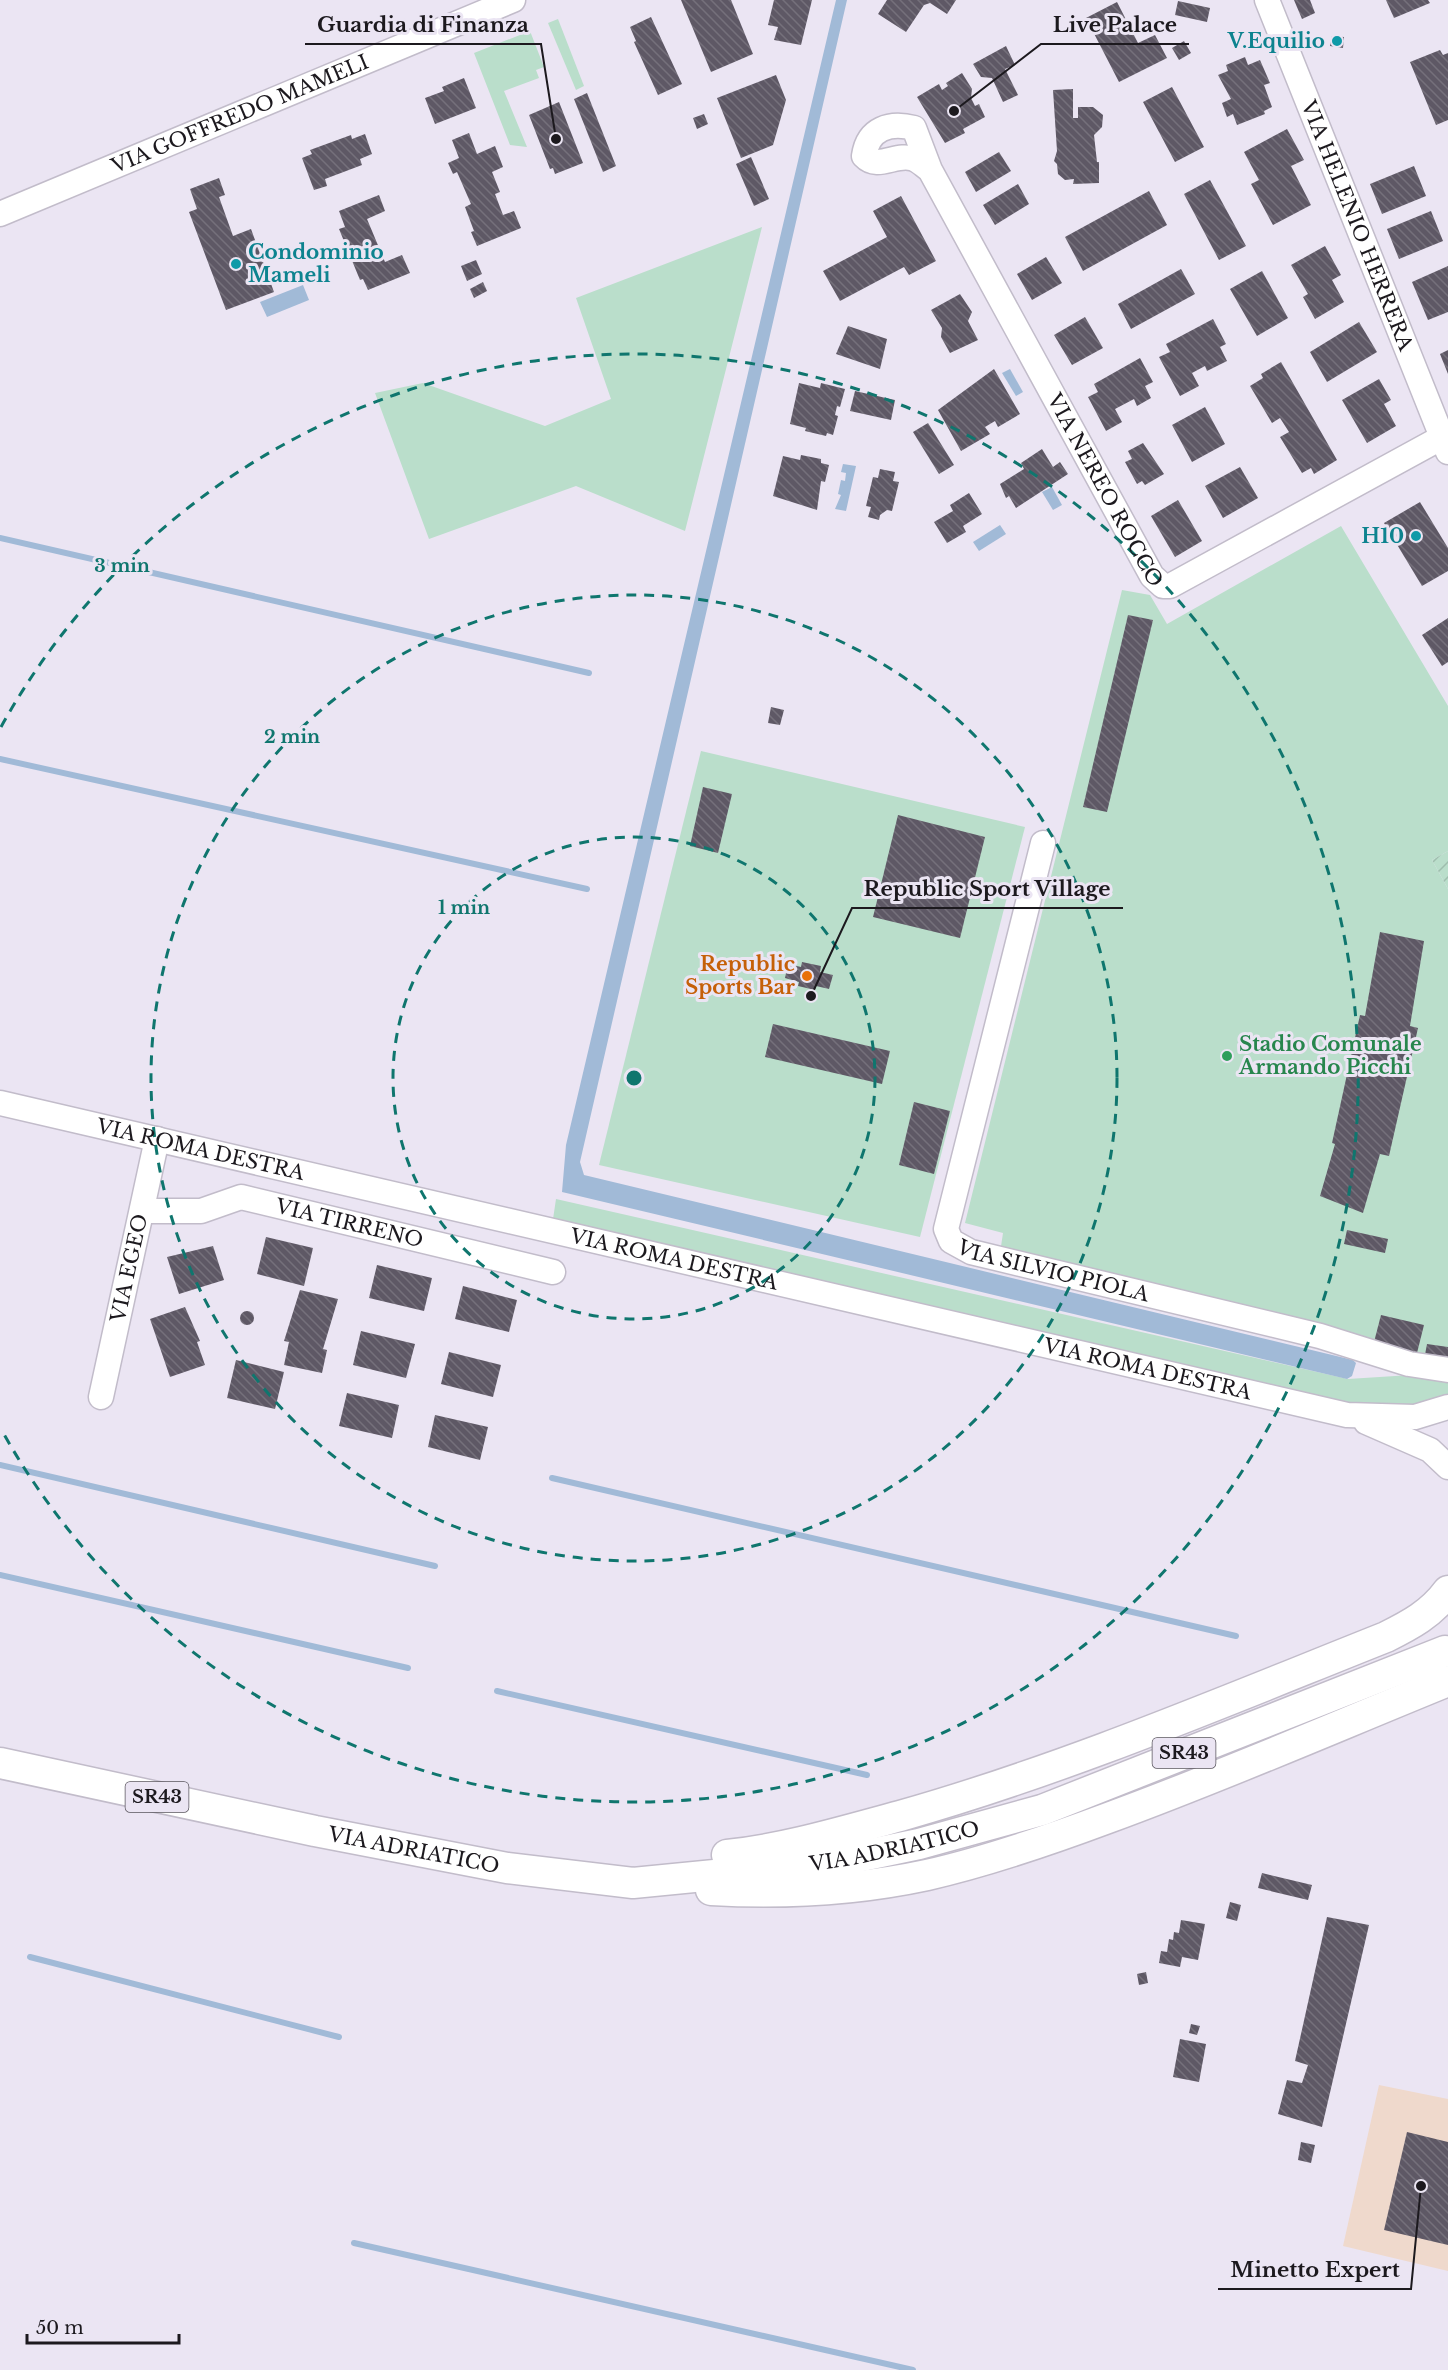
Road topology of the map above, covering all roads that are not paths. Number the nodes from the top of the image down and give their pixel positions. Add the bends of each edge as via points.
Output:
1 (513, 0) edge
2 (1267, 0) edge
3 (930, 170) dead end
4 (0, 214) edge
5 (1446, 441) edge
6 (1043, 843) dead end
7 (0, 1103) edge
8 (157, 1139) junction
9 (143, 1211) junction
10 (553, 1272) dead end
11 (1448, 1370) edge
12 (101, 1397) dead end
13 (1448, 1407) edge
14 (1347, 1415) junction
15 (1448, 1467) edge
16 (1448, 1591) edge
17 (1445, 1651) dead end
18 (1448, 1681) edge
19 (0, 1763) edge
20 (507, 1868) junction
21 (633, 1883) junction

1 - 4 street, VIA GOFFREDO MAMELI
2 - 5 street, VIA HELENIO HERRERA
3 - 5 street, VIA NEREO ROCCO via 1152,576 1163,586 1170,586
6 - 11 street, VIA SILVIO PIOLA via 946,1229 951,1241 971,1252 1320,1336 1409,1364
7 - 8 street, VIA ROMA DESTRA
8 - 9 street, VIA EGEO
8 - 14 street, VIA ROMA DESTRA
9 - 10 street, VIA TIRRENO via 201,1211 241,1197
9 - 12 street, VIA EGEO
13 - 14 street, VIA ROMA DESTRA via 1414,1417
14 - 15 street, VIA ROMA DESTRA via 1430,1450
16 - 20 main road via 1414,1624 1386,1637 1089,1756 980,1793 847,1831 750,1852
17 - 21 main road, VIA ADRIATICO / SR43 via 1042,1810 983,1827 852,1858
18 - 21 main road via 1163,1798 1052,1839 926,1875 762,1893
19 - 20 main road, VIA ADRIATICO / SR43
20 - 21 main road, VIA ADRIATICO / SR43

